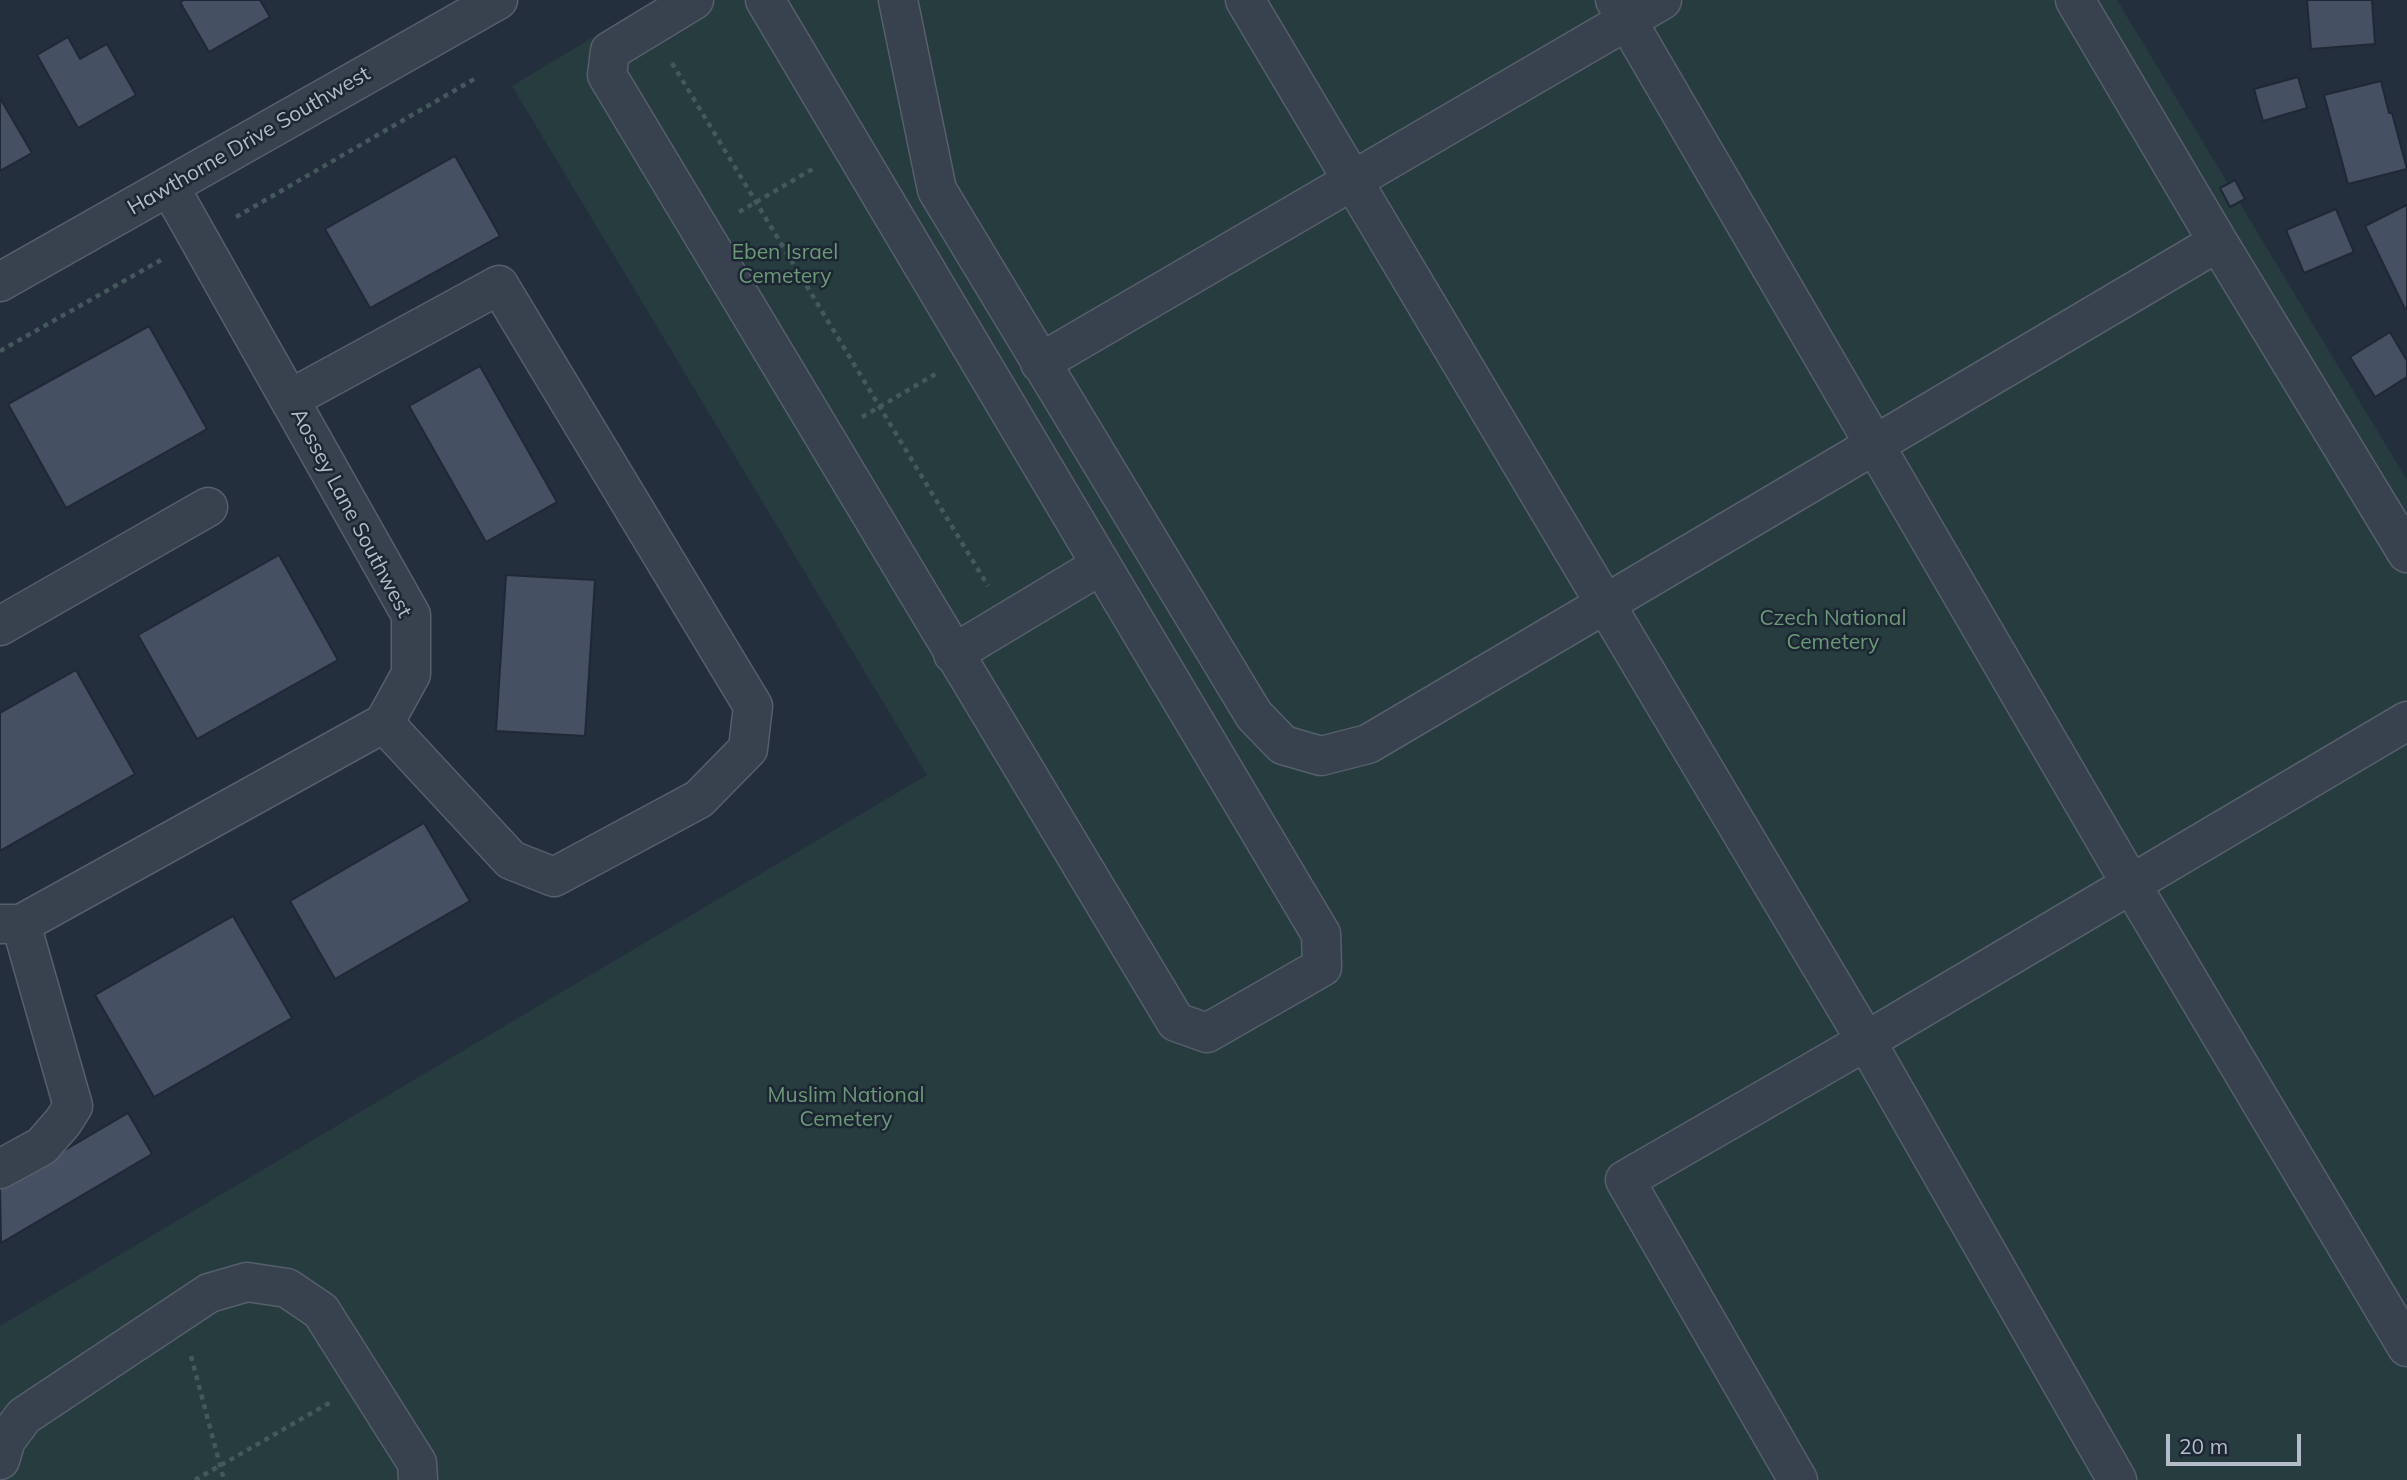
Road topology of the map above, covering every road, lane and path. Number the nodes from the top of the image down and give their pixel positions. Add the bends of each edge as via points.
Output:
1 (498, 0) edge
2 (694, 0) edge
3 (765, 0) edge
4 (898, 0) edge
5 (1245, 0) edge
6 (1662, 0) edge
7 (2075, 0) edge
8 (1621, 10) edge
9 (650, 27) junction
10 (476, 78) dead end
11 (851, 146) junction
12 (1351, 181) junction
13 (169, 186) junction
14 (756, 202) junction
15 (226, 223) dead end
16 (702, 234) junction
17 (2218, 242) junction
18 (169, 256) dead end
19 (0, 282) edge
20 (0, 351) edge
21 (974, 352) junction
22 (1040, 363) junction
23 (290, 399) junction
24 (879, 407) junction
25 (824, 438) junction
26 (1874, 444) junction
27 (208, 507) dead end
28 (2407, 554) edge
29 (1101, 565) junction
30 (1605, 605) junction
31 (1009, 621) junction
32 (0, 626) edge
33 (953, 654) junction
34 (2407, 721) edge
35 (384, 723) junction
36 (2131, 884) junction
37 (11, 924) edge
38 (1866, 1041) junction
39 (0, 1169) edge
40 (180, 1312) junction
41 (2407, 1347) edge
42 (366, 1382) junction
43 (0, 1460) edge
44 (220, 1465) junction
45 (195, 1480) edge
46 (224, 1480) edge
47 (418, 1480) edge
48 (1798, 1480) edge
49 (2117, 1480) edge

1 - 13 street, Hawthorne Drive Southwest
2 - 9 street
3 - 11 street
4 - 22 street via 937,190
5 - 12 street
6 - 8 street
7 - 17 street
8 - 12 street
8 - 26 street
9 - 14 path
9 - 16 street via 610,51 607,75
10 - 15 path
11 - 14 path
11 - 21 street
12 - 22 street
12 - 30 street
13 - 19 street, Hawthorne Drive Southwest
13 - 23 street, Aossey Lane Southwest
14 - 16 path
14 - 24 path
16 - 25 street
17 - 26 street
17 - 28 street
18 - 20 path
21 - 24 path
21 - 29 street
22 - 30 street via 1254,715 1283,745 1321,757 1368,744
23 - 35 street, Aossey Lane Southwest via 411,615 411,674
23 - 35 street via 499,285 753,706 748,750 699,800 554,877 511,860
24 - 25 path
24 - 31 path
25 - 33 street
26 - 30 street
26 - 36 street
27 - 32 street
29 - 31 street
29 - 33 street via 1321,934 1322,967 1207,1033 1176,1022
30 - 38 street
31 - 33 street
34 - 36 street
35 - 37 street
36 - 38 street
36 - 41 street
37 - 39 street via 73,1106 43,1146
38 - 48 street via 1625,1180
38 - 49 street
40 - 42 street via 209,1293 247,1282 288,1289 321,1311
40 - 43 street via 24,1416 6,1440
40 - 44 path
42 - 44 path
42 - 47 street via 417,1463
44 - 45 path
44 - 46 path

